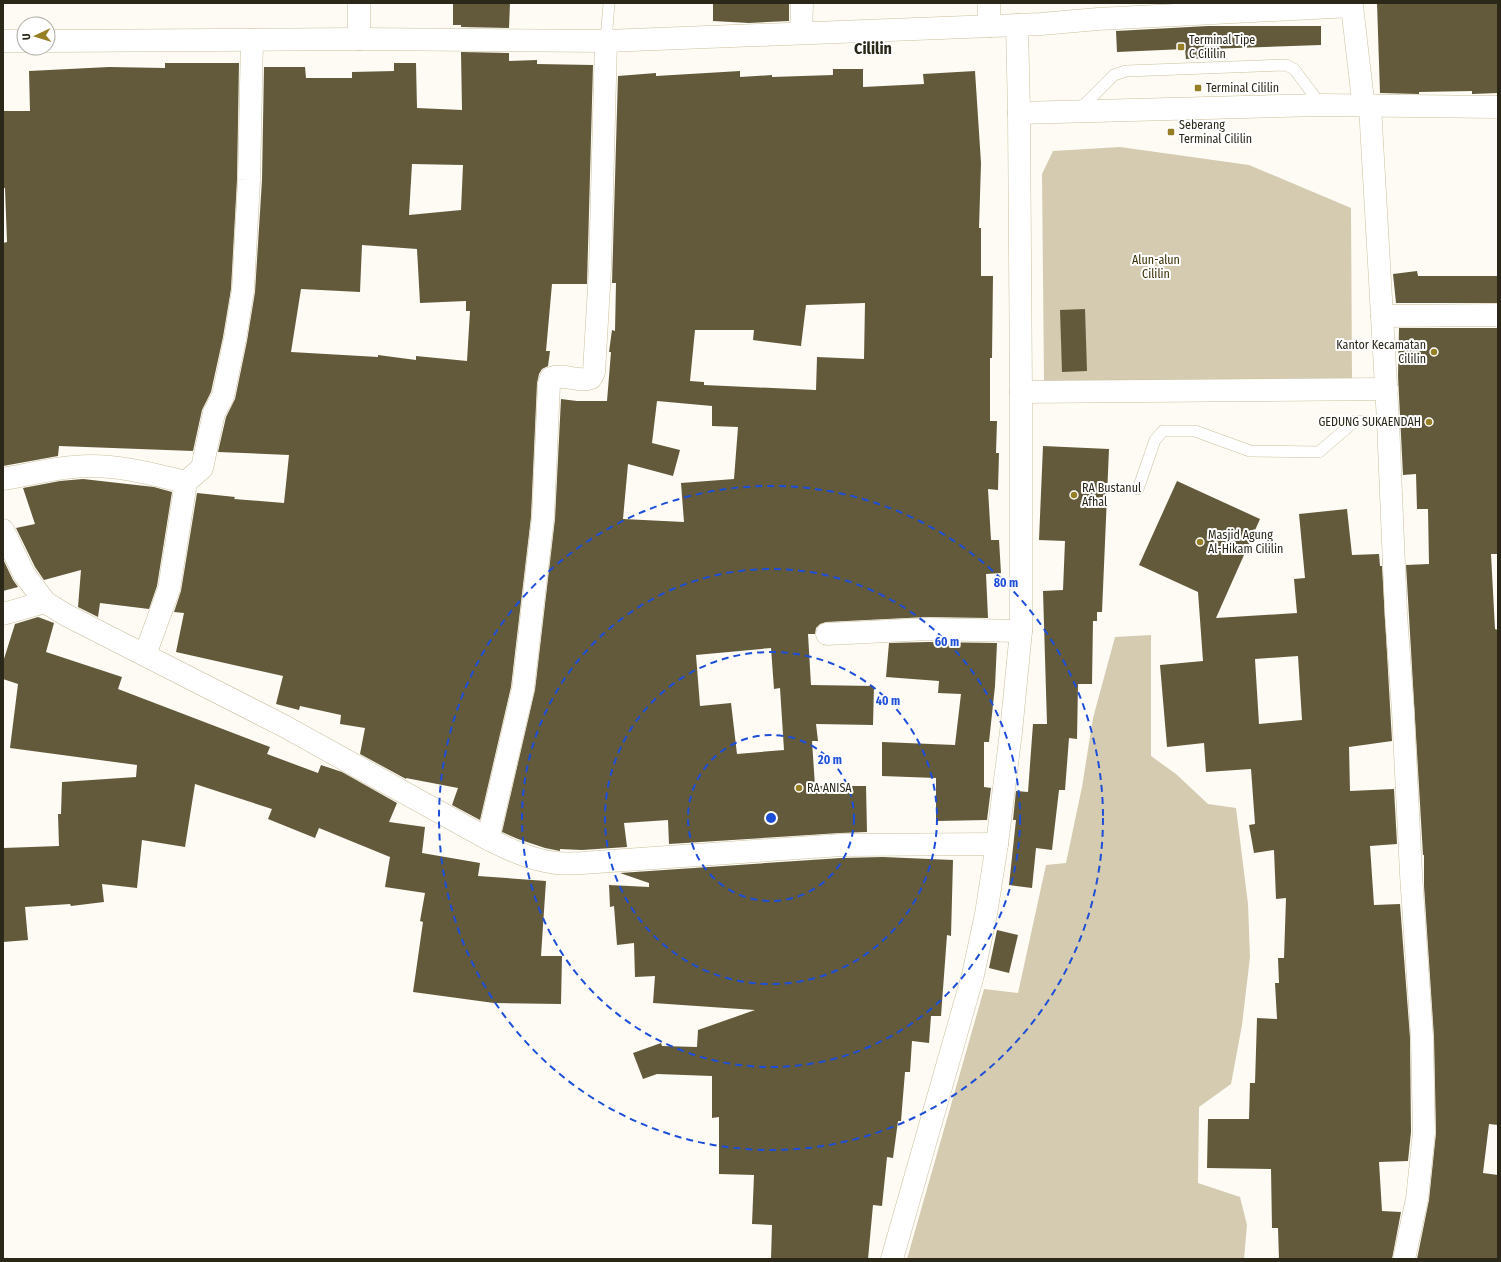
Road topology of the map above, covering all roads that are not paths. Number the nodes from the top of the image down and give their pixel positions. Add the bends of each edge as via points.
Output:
1 (359, 3) edge
2 (609, 3) edge
3 (802, 3) edge
4 (989, 3) edge
5 (1352, 5) edge
6 (1017, 25) junction
7 (988, 26) junction
8 (801, 32) junction
9 (359, 39) junction
10 (56, 40) edge
11 (252, 40) junction
12 (606, 40) junction
13 (3, 41) edge
14 (16, 41) edge
15 (1321, 105) junction
16 (1370, 106) junction
17 (1498, 108) edge
18 (1079, 111) junction
19 (1019, 113) junction
20 (1498, 315) edge
21 (1382, 316) junction
22 (1387, 389) junction
23 (1021, 392) junction
24 (1388, 421) junction
25 (3, 479) edge
26 (186, 482) junction
27 (1138, 489) dead end
28 (3, 530) edge
29 (45, 602) junction
30 (3, 614) edge
31 (1021, 631) junction
32 (827, 634) dead end
33 (145, 655) junction
34 (488, 839) junction
35 (997, 844) junction
36 (892, 1259) edge
37 (1404, 1259) edge

1 - 9 street
2 - 12 lane
3 - 8 street
4 - 7 street
5 - 6 street
5 - 16 street via 1362,92 1364,103
6 - 7 street
6 - 19 street
7 - 8 street
8 - 12 street
9 - 11 street
9 - 12 street
10 - 11 street
11 - 26 street via 249,180 243,290 222,396 214,413 202,468
12 - 34 street via 600,269 594,372 591,378 585,380 556,376 551,378 549,384 542,518 523,689
13 - 14 street
15 - 16 street
15 - 18 street
15 - 18 lane via 1294,69 1286,65 1126,71 1114,75
16 - 17 street
16 - 21 street
18 - 19 street
19 - 23 street
20 - 21 street
21 - 22 street
22 - 23 street
22 - 24 street
23 - 31 street
24 - 27 lane via 1355,421 1319,452 1250,451 1195,431 1163,430 1155,440
24 - 37 street via 1396,614 1422,1038 1424,1133 1417,1199
25 - 26 street via 91,466 125,469
26 - 33 street via 169,589
28 - 29 street via 24,574
29 - 30 street
29 - 33 street
31 - 32 street via 928,629
31 - 35 street
33 - 34 street via 284,726
34 - 35 street via 532,858 557,863 656,859 841,845
35 - 36 street via 973,975

